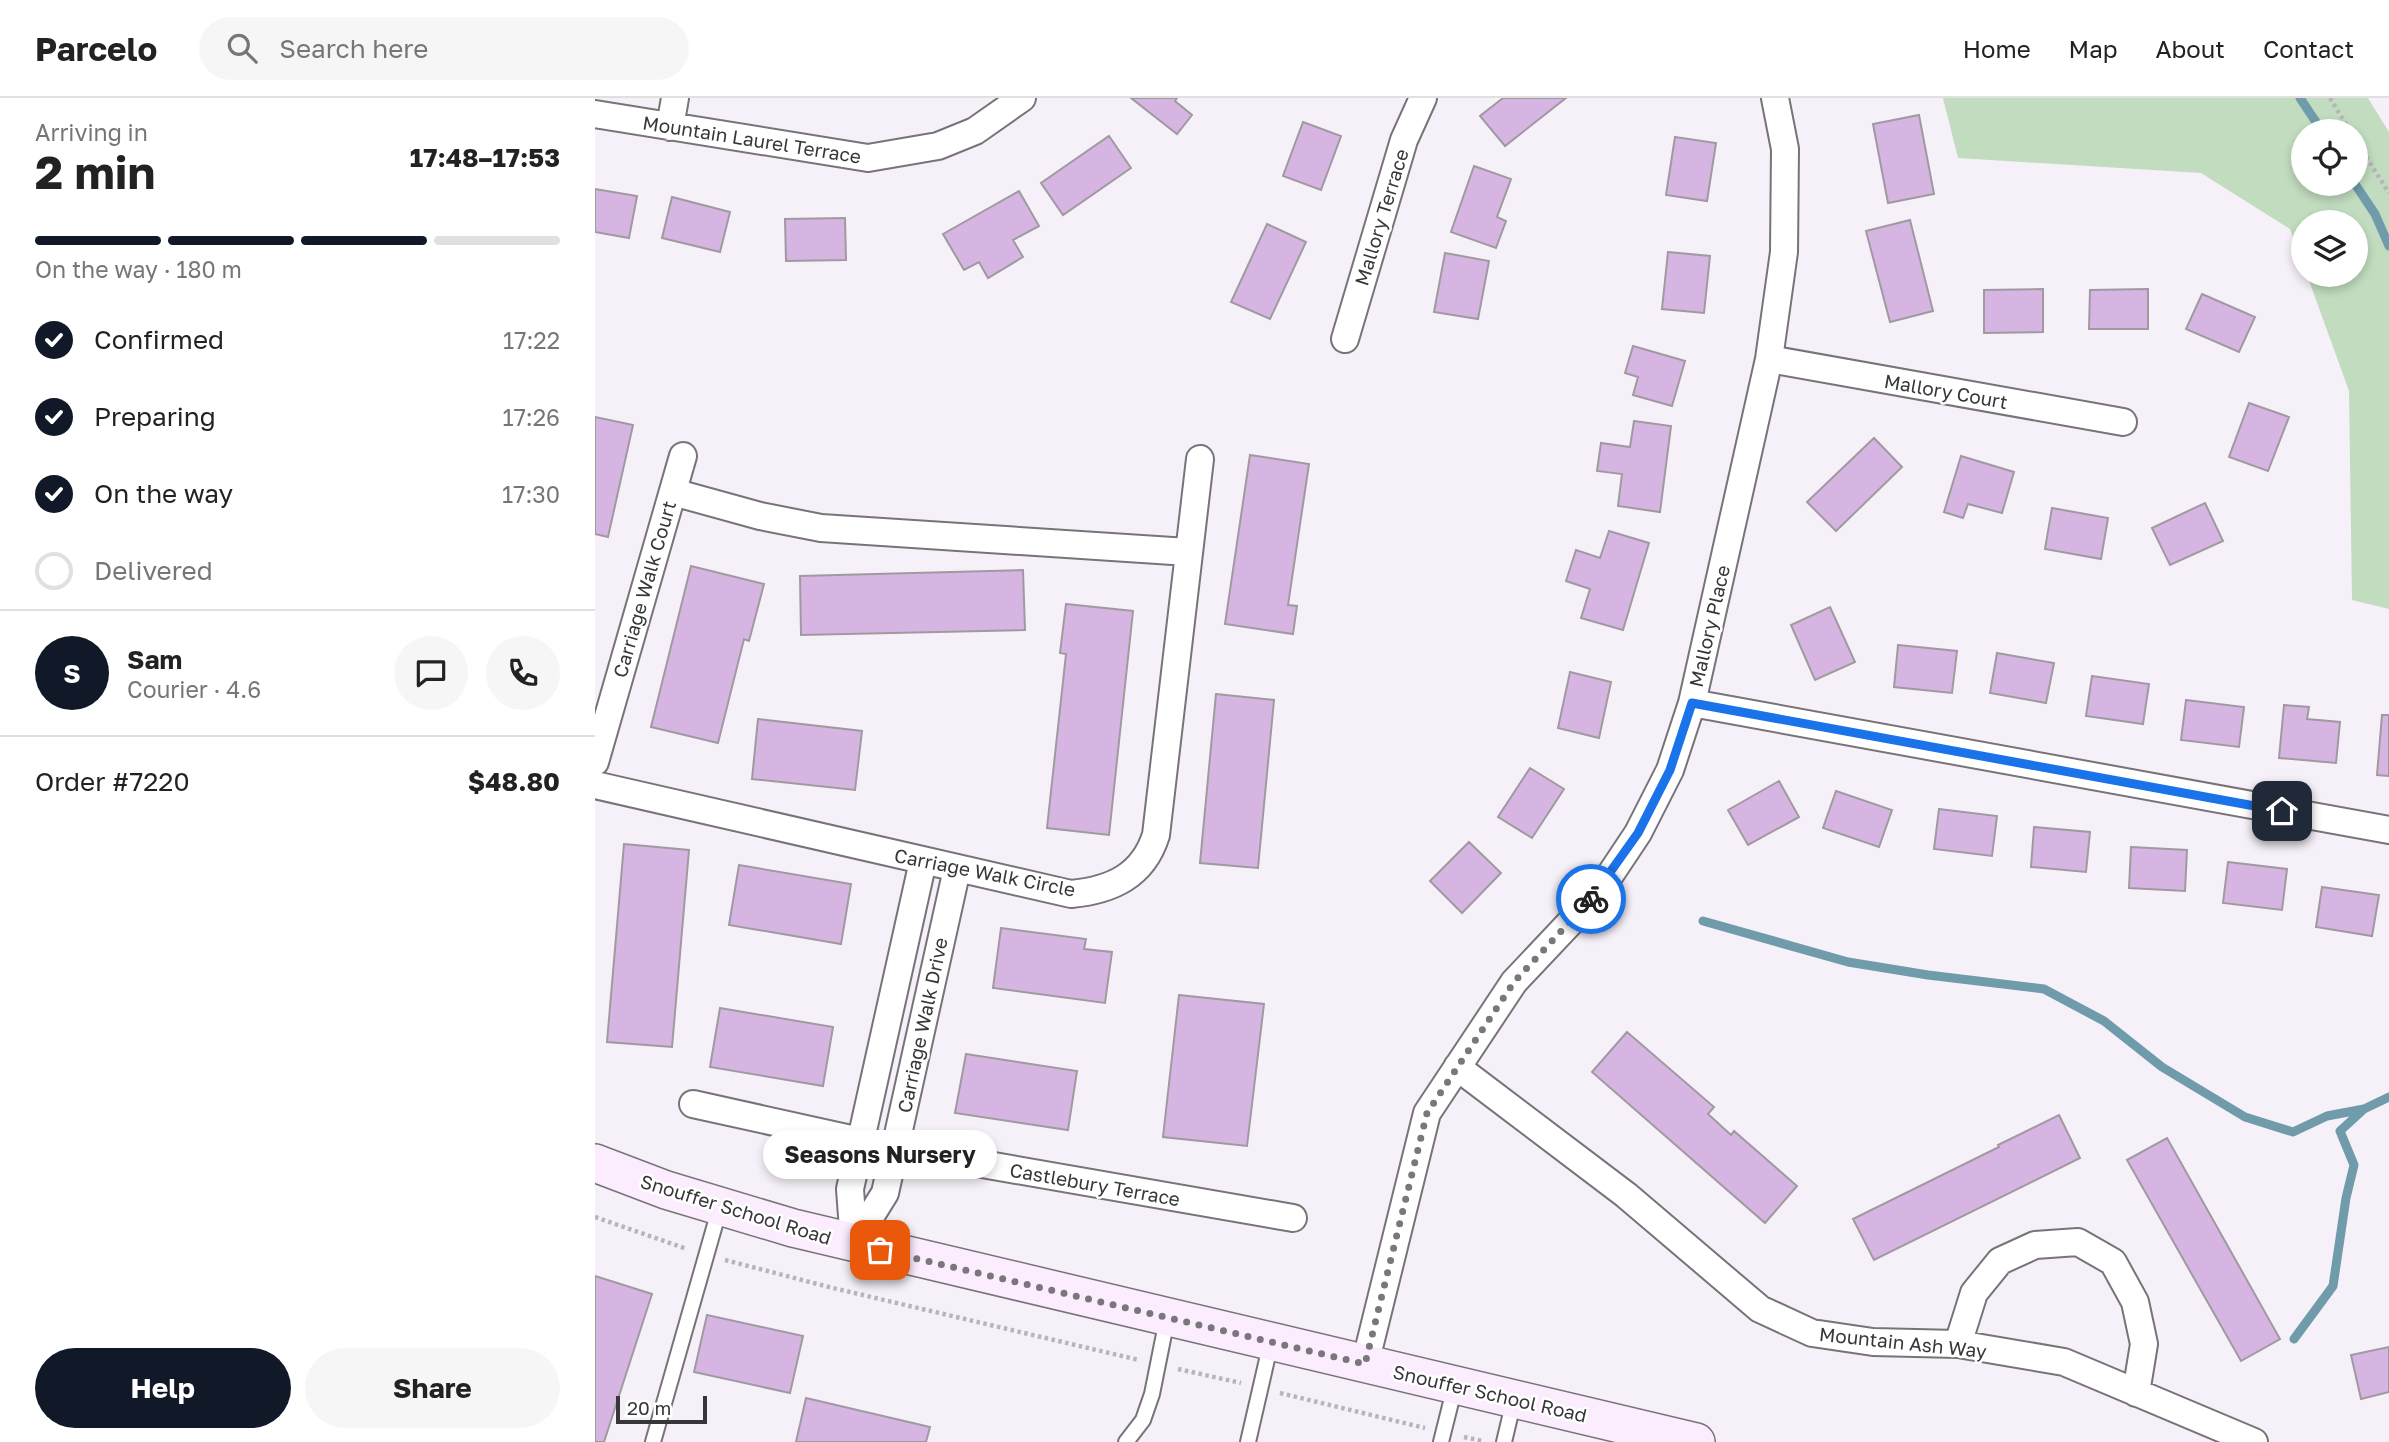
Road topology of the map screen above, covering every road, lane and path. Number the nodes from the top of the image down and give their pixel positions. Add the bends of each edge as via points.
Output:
1 (675, 98) edge
2 (1022, 98) edge
3 (1423, 98) edge
4 (1775, 98) edge
5 (2330, 98) edge
6 (595, 114) edge
7 (2343, 119) edge
8 (670, 127) junction
9 (2368, 160) edge
10 (2389, 193) edge
11 (1345, 339) dead end
12 (1769, 359) junction
13 (2123, 422) dead end
14 (683, 456) dead end
15 (1200, 459) dead end
16 (673, 492) junction
17 (1188, 552) junction
18 (1692, 703) junction
19 (595, 762) edge
20 (595, 785) edge
21 (2389, 830) edge
22 (923, 861) junction
23 (957, 869) junction
24 (1457, 1067) junction
25 (693, 1104) dead end
26 (861, 1141) junction
27 (896, 1149) junction
28 (595, 1163) edge
29 (720, 1207) junction
30 (595, 1217) edge
31 (1293, 1218) dead end
32 (854, 1243) junction
33 (706, 1255) junction
34 (1167, 1317) junction
35 (1271, 1342) junction
36 (1958, 1344) junction
37 (1158, 1364) junction
38 (1365, 1364) junction
39 (1455, 1385) junction
40 (1261, 1388) junction
41 (2136, 1392) junction
42 (1514, 1399) junction
43 (1442, 1437) edge
44 (1673, 1439) edge
45 (653, 1442) edge
46 (1126, 1442) edge
47 (1248, 1442) edge
48 (1487, 1442) edge
49 (1503, 1442) edge
50 (2254, 1442) edge

1 - 8 street
2 - 8 street, Mountain Laurel Terrace via 975,131 938,146 868,158
3 - 11 street, Mallory Terrace via 1404,140
4 - 12 street, Mallory Place via 1785,149 1784,252
5 - 7 path
6 - 8 street, Mountain Laurel Terrace
9 - 10 path
12 - 13 street, Mallory Court
12 - 18 street, Mallory Place
14 - 16 street, Carriage Walk Court
15 - 17 street, Carriage Walk Circle
16 - 17 street via 821,528
16 - 19 street, Carriage Walk Court
17 - 23 street, Carriage Walk Circle via 1151,852 1137,870 1117,883 1071,894
18 - 21 street
18 - 24 street, Mallory Place via 1670,770 1638,833 1598,892 1514,982
20 - 22 street, Carriage Walk Circle
22 - 23 street, Carriage Walk Circle
22 - 26 street, Carriage Walk Drive
23 - 27 street, Carriage Walk Drive
24 - 36 street, Mountain Ash Way via 1626,1195 1761,1309 1812,1333 1873,1342
24 - 38 street, Mallory Place via 1427,1113
25 - 26 street, Castlebury Terrace
26 - 27 street, Castlebury Terrace
26 - 32 street, Carriage Walk Drive via 851,1189
27 - 31 street, Castlebury Terrace
27 - 32 street, Carriage Walk Drive via 885,1193
28 - 29 main road, Snouffer School Road
29 - 32 main road, Snouffer School Road
29 - 33 lane
30 - 33 path
32 - 34 main road, Snouffer School Road
33 - 37 path
33 - 45 lane
34 - 35 main road, Snouffer School Road
34 - 37 lane
35 - 38 main road, Snouffer School Road
35 - 40 lane
36 - 41 street, Mountain Ash Way via 2064,1362
36 - 41 street via 1974,1293 2000,1261 2035,1245 2078,1242 2113,1262 2135,1302 2144,1344
37 - 40 path
37 - 46 lane via 1143,1420
38 - 39 main road, Snouffer School Road
39 - 42 main road, Snouffer School Road
39 - 43 lane
40 - 43 path
40 - 47 lane
41 - 50 street, Mountain Ash Way
42 - 44 main road, Snouffer School Road
42 - 49 lane
43 - 48 path

